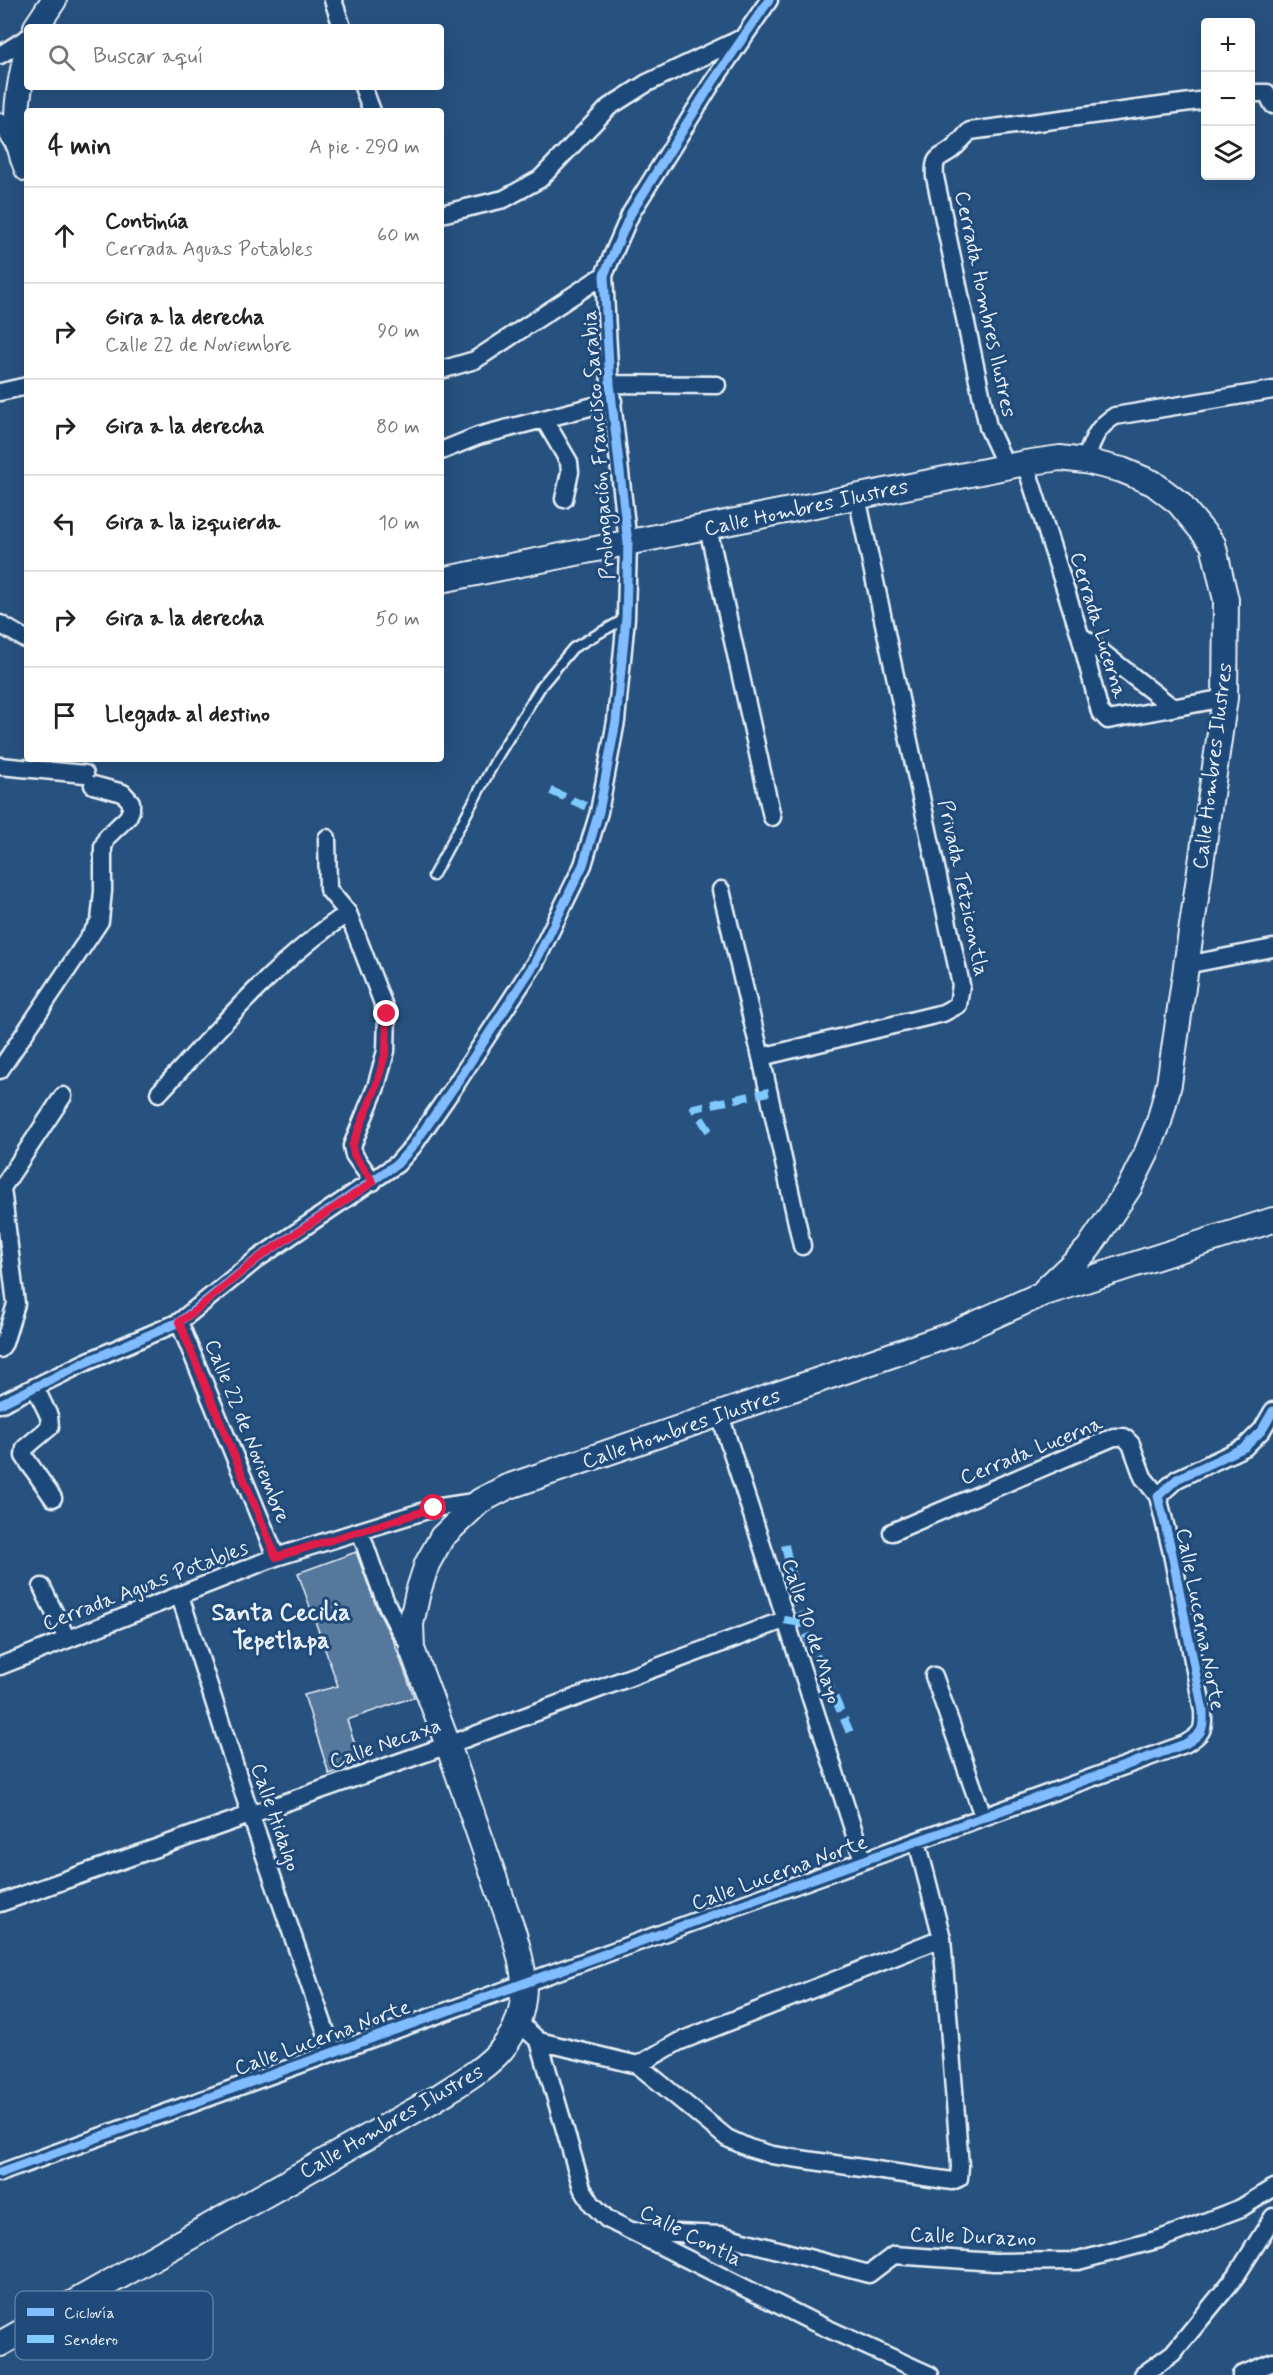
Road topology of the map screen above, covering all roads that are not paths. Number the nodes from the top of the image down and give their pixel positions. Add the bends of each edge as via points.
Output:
1 (54, 0) edge
2 (333, 0) edge
3 (769, 0) edge
4 (38, 24) edge
5 (341, 24) edge
6 (743, 38) junction
7 (24, 40) edge
8 (0, 53) edge
9 (24, 65) edge
10 (364, 90) edge
11 (1255, 93) edge
12 (1201, 100) edge
13 (1273, 105) edge
14 (371, 108) edge
15 (0, 122) edge
16 (23, 161) edge
17 (444, 213) edge
18 (604, 275) junction
19 (444, 369) edge
20 (610, 384) junction
21 (717, 385) dead end
22 (24, 387) edge
23 (1273, 390) edge
24 (0, 392) edge
25 (613, 401) junction
26 (544, 419) junction
27 (444, 450) edge
28 (1085, 462) junction
29 (1016, 464) junction
30 (857, 496) junction
31 (564, 499) dead end
32 (708, 528) junction
33 (628, 543) junction
34 (444, 579) edge
35 (626, 618) junction
36 (0, 624) edge
37 (1080, 636) junction
38 (24, 638) edge
39 (1225, 698) junction
40 (1172, 707) junction
41 (0, 766) edge
42 (772, 817) dead end
43 (327, 838) dead end
44 (433, 876) dead end
45 (721, 890) dead end
46 (348, 913) junction
47 (1273, 948) edge
48 (1186, 965) junction
49 (761, 1057) junction
50 (0, 1070) edge
51 (159, 1093) dead end
52 (63, 1096) dead end
53 (373, 1182) junction
54 (1273, 1220) edge
55 (802, 1246) dead end
56 (1042, 1294) junction
57 (179, 1322) junction
58 (0, 1349) edge
59 (35, 1387) junction
60 (0, 1404) edge
61 (1273, 1411) edge
62 (720, 1415) junction
63 (1158, 1496) junction
64 (53, 1498) dead end
65 (480, 1501) junction
66 (360, 1531) junction
67 (892, 1532) dead end
68 (276, 1557) junction
69 (42, 1587) dead end
70 (180, 1596) junction
71 (784, 1620) junction
72 (67, 1639) junction
73 (412, 1649) junction
74 (0, 1666) edge
75 (934, 1676) dead end
76 (448, 1745) junction
77 (250, 1814) junction
78 (983, 1816) junction
79 (917, 1841) junction
80 (863, 1860) junction
81 (0, 1903) edge
82 (942, 1938) junction
83 (524, 1983) junction
84 (518, 2022) junction
85 (539, 2041) junction
86 (333, 2052) junction
87 (638, 2065) junction
88 (0, 2173) edge
89 (1273, 2188) edge
90 (1273, 2217) edge
91 (632, 2231) junction
92 (94, 2291) edge
93 (15, 2336) edge
94 (0, 2344) edge
95 (1273, 2362) edge
96 (930, 2375) edge
97 (1143, 2375) edge
98 (1241, 2375) edge

1 - 4 main road
2 - 5 street
3 - 6 street, Prolongación Francisco Sarabia
6 - 17 street via 647,83 609,107 540,178 504,200
6 - 18 street, Prolongación Francisco Sarabia via 631,213
7 - 8 street
9 - 16 main road via 16,117
10 - 14 street
11 - 13 street via 1267,93
12 - 29 street, Cerrada Hombres Ilustres via 970,131 934,164 988,427
15 - 16 street
18 - 19 street via 474,360
18 - 20 street, Prolongación Francisco Sarabia
20 - 21 street
20 - 25 street, Prolongación Francisco Sarabia
22 - 24 street
23 - 28 street via 1115,416 1097,430
25 - 26 street
25 - 33 street, Prolongación Francisco Sarabia
26 - 27 street via 478,436
26 - 31 street via 568,462 570,472
28 - 29 main road, Calle Hombres Ilustres via 1060,458
28 - 39 main road, Calle Hombres Ilustres via 1122,470 1153,483 1179,503 1213,544 1226,600
29 - 30 main road, Calle Hombres Ilustres
29 - 37 street, Cerrada Lucerna
30 - 32 main road, Calle Hombres Ilustres
30 - 49 street, Privada Tetzicontla via 961,985 958,1005 943,1013
32 - 33 main road, Calle Hombres Ilustres
32 - 42 street
33 - 34 main road, Calle Hombres Ilustres
33 - 35 street, Prolongación Francisco Sarabia
35 - 44 lane via 573,648 542,685 499,754
35 - 53 street, Prolongación Francisco Sarabia via 616,721 599,812 583,865 535,963 454,1087 397,1164
36 - 38 street
37 - 40 street
37 - 40 street, Cerrada Lucerna via 1100,712 1108,720
39 - 40 street, Cerrada Lucerna
39 - 48 main road, Calle Hombres Ilustres
41 - 50 street via 89,780 123,793 131,801 128,818 107,837 103,847 100,921
43 - 46 street via 328,889
45 - 49 street
46 - 51 street via 314,935 233,1013
46 - 53 street via 387,1014 384,1060 352,1146
47 - 48 street
48 - 56 main road, Calle Hombres Ilustres via 1169,1084 1146,1154 1129,1188 1088,1249
49 - 55 street
52 - 58 street via 2,1188 16,1304
53 - 57 street, Prolongación Francisco Sarabia via 257,1259
54 - 56 main road, Calle Hombres Ilustres
56 - 62 main road, Calle Hombres Ilustres via 953,1334
57 - 59 street, Prolongación Francisco Sarabia
57 - 68 street, Calle 22 de Noviembre
59 - 60 street, Prolongación Francisco Sarabia
59 - 64 street via 50,1427 25,1448 24,1456
61 - 63 street via 1245,1447 1177,1479
62 - 65 main road, Calle Hombres Ilustres via 507,1487
62 - 71 street, Calle 10 de Mayo
63 - 67 street, Cerrada Lucerna via 1143,1477 1131,1444 1124,1437 1114,1437
63 - 78 street, Calle Lucerna Norte via 1203,1711 1198,1736
65 - 66 street, Cerrada Aguas Potables via 434,1508
65 - 73 main road, Calle Hombres Ilustres via 442,1537 427,1564 411,1624
66 - 68 street, Cerrada Aguas Potables
66 - 73 street, Calle Hombres Ilustres via 389,1613
68 - 70 street, Cerrada Aguas Potables
69 - 72 street
70 - 72 street, Cerrada Aguas Potables
70 - 77 street, Calle Hidalgo
71 - 76 street, Calle Necaxa
71 - 80 street, Calle 10 de Mayo
72 - 74 street, Cerrada Aguas Potables
73 - 76 main road, Calle Hombres Ilustres
75 - 78 street
76 - 77 street, Calle Necaxa
76 - 83 main road, Calle Hombres Ilustres via 514,1934
77 - 81 street, Calle Necaxa
77 - 86 street, Calle Hidalgo
78 - 79 street, Calle Lucerna Norte
79 - 80 street, Calle Lucerna Norte
79 - 82 street
80 - 83 street, Calle Lucerna Norte
82 - 87 street via 678,2042
82 - 87 street via 959,2178 929,2178 772,2155 749,2148 727,2138
83 - 84 main road, Calle Hombres Ilustres
83 - 86 street, Calle Lucerna Norte
84 - 85 street
84 - 92 main road, Calle Hombres Ilustres via 504,2050 486,2067
85 - 87 street
85 - 91 street, Calle Contla via 582,2188 607,2218
86 - 88 street, Calle Lucerna Norte
89 - 91 street, Calle Durazno via 1241,2208 1170,2235 1078,2261 994,2262 894,2255 869,2274 721,2235
90 - 97 street via 1236,2276 1180,2345
91 - 96 street, Calle Contla
93 - 94 main road, Calle Hombres Ilustres
95 - 98 street

